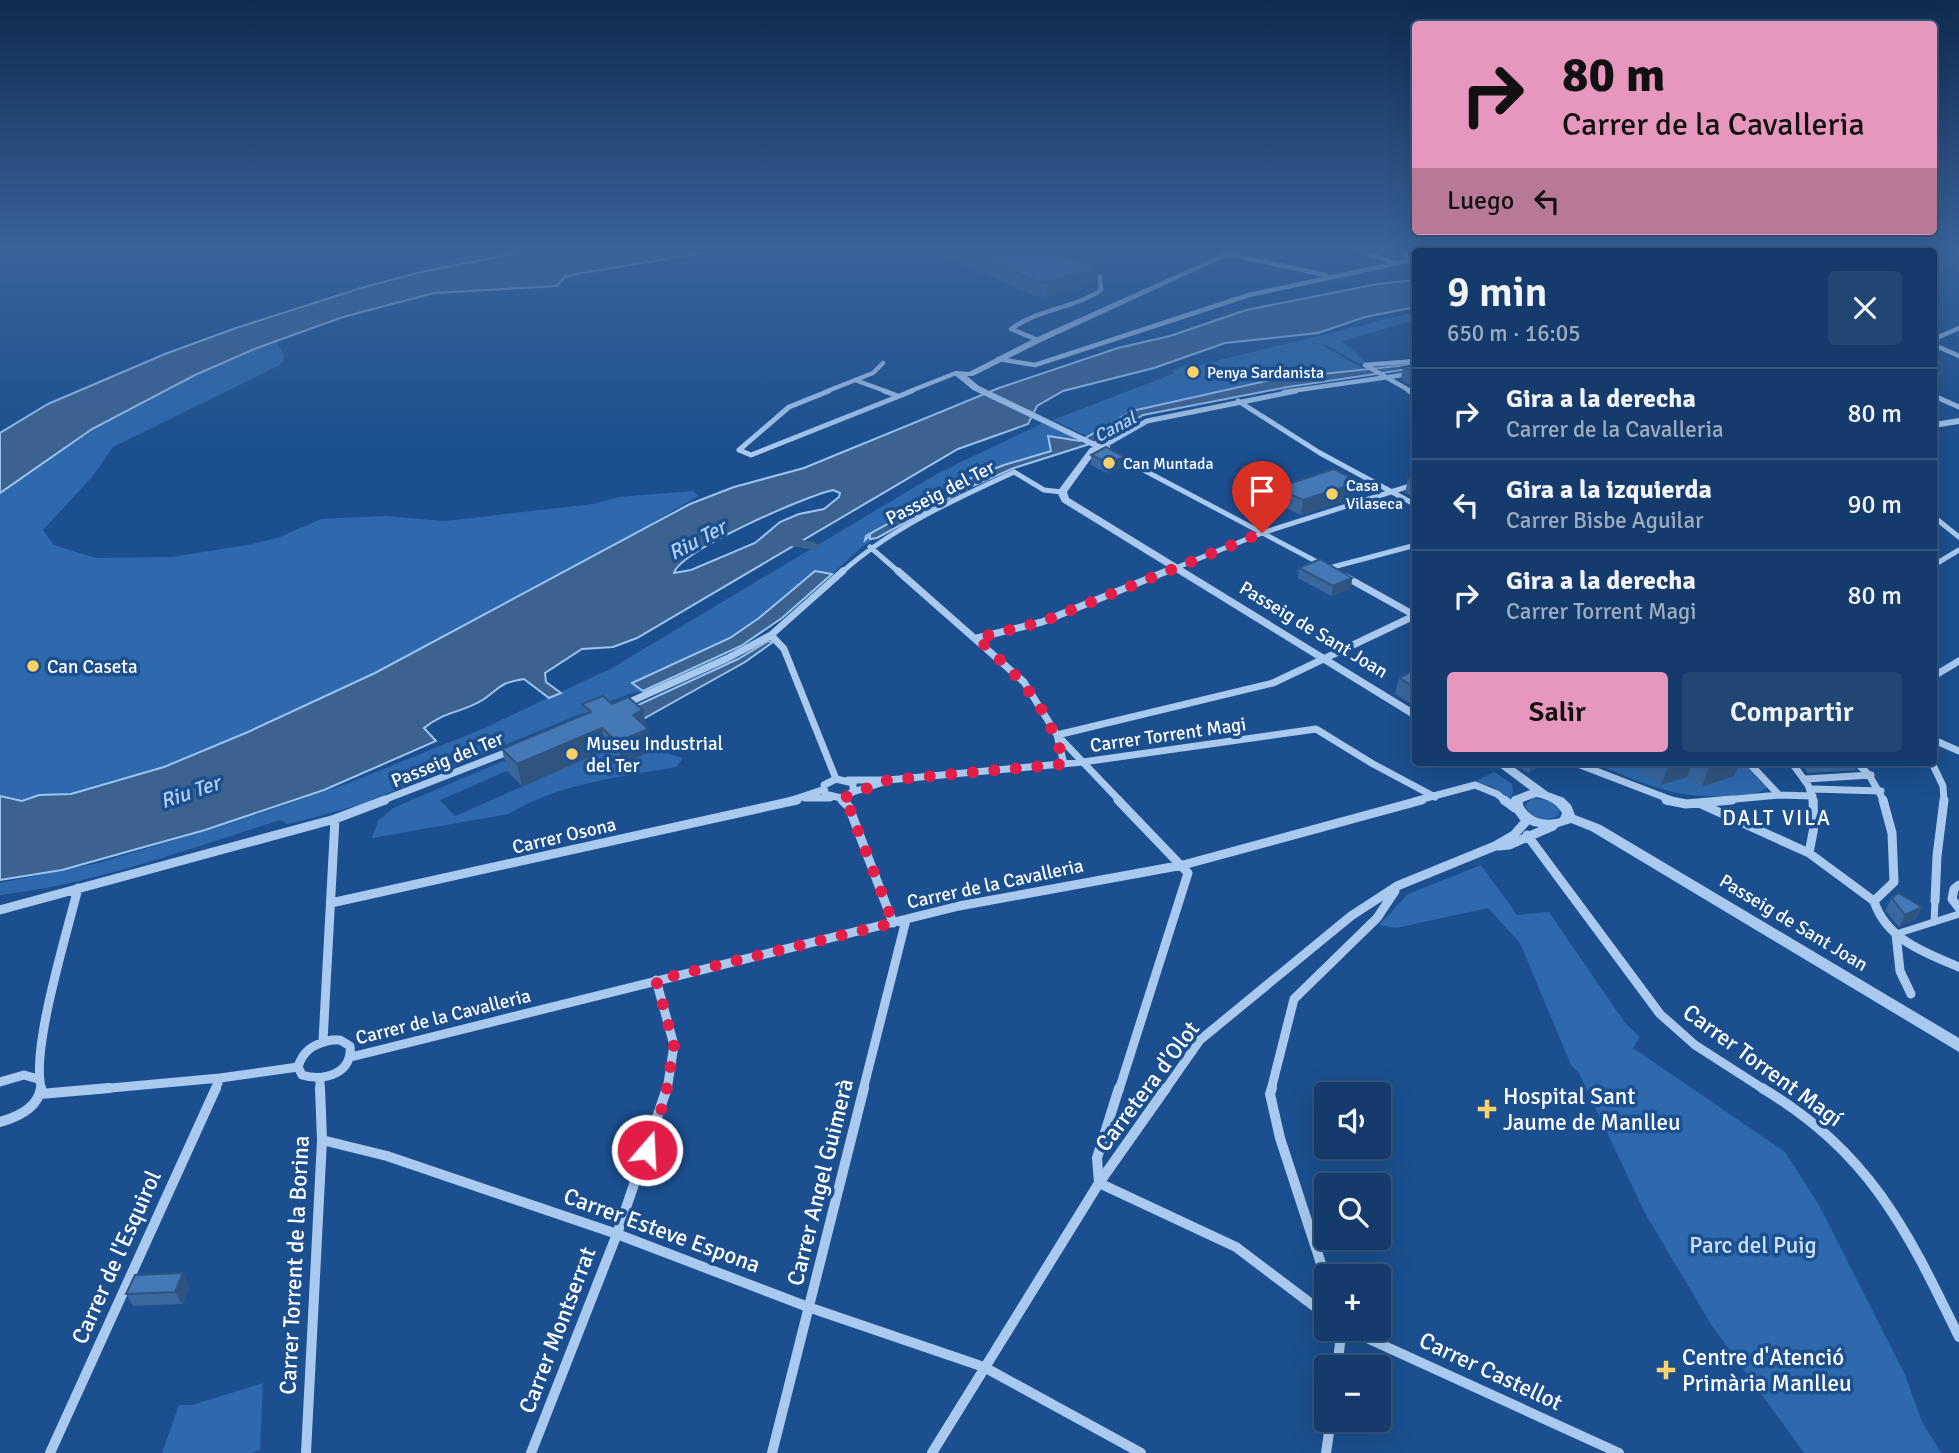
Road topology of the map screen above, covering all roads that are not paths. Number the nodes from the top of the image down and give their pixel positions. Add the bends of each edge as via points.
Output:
1 (1041, 316) edge
2 (1093, 316) edge
3 (1190, 316) edge
4 (1959, 328) edge
5 (1937, 338) edge
6 (1037, 340) junction
7 (1937, 346) edge
8 (1959, 356) edge
9 (998, 359) junction
10 (1412, 360) edge
11 (883, 363) dead end
12 (964, 373) junction
13 (1412, 374) edge
14 (1385, 377) junction
15 (855, 380) junction
16 (982, 390) joint
17 (1412, 393) edge
18 (898, 396) junction
19 (1937, 397) edge
20 (1238, 401) junction
21 (1959, 407) edge
22 (1959, 421) edge
23 (1937, 425) edge
24 (1093, 446) junction
25 (1105, 448) junction
26 (1014, 472) joint
27 (1412, 485) edge
28 (1390, 491) junction
29 (1062, 492) junction
30 (1412, 503) edge
31 (1937, 519) edge
32 (1262, 533) junction
33 (1959, 537) edge
34 (1412, 546) edge
35 (870, 547) junction
36 (1959, 550) edge
37 (1937, 563) edge
38 (1329, 568) junction
39 (1175, 569) junction
40 (1412, 613) edge
41 (1412, 617) edge
42 (771, 635) junction
43 (977, 638) junction
44 (1322, 659) junction
45 (1959, 661) edge
46 (1937, 674) edge
47 (621, 705) edge
48 (1412, 714) edge
49 (1056, 735) junction
50 (1937, 741) edge
51 (521, 746) edge
52 (1959, 751) edge
53 (1083, 762) junction
54 (1064, 764) junction
55 (1492, 766) edge
56 (1504, 766) edge
57 (1582, 766) edge
58 (1752, 766) edge
59 (1794, 766) edge
60 (1861, 766) edge
61 (1933, 766) edge
62 (1872, 775) junction
63 (836, 779) junction
64 (1805, 779) junction
65 (848, 780) junction
66 (888, 780) junction
67 (822, 790) junction
68 (1881, 791) junction
69 (853, 792) junction
70 (1813, 792) junction
71 (1543, 794) junction
72 (1779, 795) junction
73 (1522, 796) junction
74 (1435, 797) junction
75 (804, 798) junction
76 (830, 798) junction
77 (841, 799) junction
78 (1701, 804) junction
79 (1523, 815) junction
80 (335, 819) junction
81 (1562, 821) junction
82 (1527, 835) junction
83 (1495, 846) junction
84 (1809, 853) junction
85 (1183, 864) junction
86 (1959, 885) edge
87 (1397, 886) junction
88 (78, 888) junction
89 (1874, 901) junction
90 (1935, 901) joint
91 (331, 903) junction
92 (1959, 908) edge
93 (0, 909) edge
94 (1959, 914) edge
95 (906, 919) junction
96 (1934, 922) junction
97 (893, 923) junction
98 (1896, 934) junction
99 (1959, 967) edge
100 (656, 980) junction
101 (1911, 994) dead end
102 (323, 1041) junction
103 (1954, 1043) edge
104 (1959, 1054) edge
105 (351, 1057) junction
106 (298, 1067) junction
107 (220, 1078) junction
108 (1, 1079) edge
109 (38, 1079) junction
110 (320, 1079) junction
111 (40, 1094) junction
112 (0, 1122) edge
113 (322, 1140) junction
114 (1098, 1183) junction
115 (617, 1234) junction
116 (1321, 1264) edge
117 (1314, 1306) edge
118 (808, 1307) junction
119 (1959, 1337) edge
120 (1373, 1341) edge
121 (984, 1367) junction
122 (1329, 1432) edge
123 (50, 1453) edge
124 (306, 1453) edge
125 (531, 1453) edge
126 (772, 1453) edge
127 (932, 1453) edge
128 (1141, 1453) edge
129 (1326, 1453) edge
130 (1619, 1453) edge

1 - 6 street via 1012,329
2 - 6 street
3 - 9 street via 1035,365
4 - 5 street
6 - 9 street
6 - 12 street via 1004,349
7 - 8 street
9 - 12 street
10 - 14 street via 1365,365
11 - 15 street
12 - 16 street via 972,386
12 - 18 street
13 - 14 street
14 - 17 street
14 - 20 street
15 - 18 street
15 - 18 street via 789,407 739,450 751,455
16 - 24 street
19 - 21 street
20 - 25 street via 1147,421
20 - 28 street
22 - 23 street
24 - 25 street
24 - 29 street
25 - 32 street
26 - 29 street, Passeig de Sant Joan via 1044,490
26 - 35 street, Passeig del Ter
27 - 28 street
28 - 30 street
28 - 32 street
29 - 39 street, Passeig de Sant Joan via 1069,503
31 - 33 street
32 - 38 street
32 - 39 street
34 - 38 street
35 - 42 street, Passeig del Ter
35 - 43 street
36 - 37 street
38 - 40 street
39 - 43 street via 1042,622
39 - 44 street, Passeig de Sant Joan
41 - 44 street
42 - 47 street, Passeig del Ter
42 - 63 street via 784,649
43 - 49 street via 1024,682
44 - 48 street, Passeig de Sant Joan
44 - 49 street via 1273,683
45 - 46 street
49 - 53 street
49 - 54 street
50 - 52 street
51 - 80 street, Passeig del Ter
53 - 54 street, Carrer Torrent Magi
53 - 74 street, Carrer Torrent Magi via 1315,729
53 - 85 street
54 - 66 street, Carrer Torrent Magi
55 - 73 street via 1517,784
56 - 71 street, Passeig de Sant Joan
57 - 78 street via 1663,799
58 - 72 street
59 - 64 street
60 - 62 street
61 - 90 street via 1945,794
62 - 64 street
62 - 68 street
63 - 65 street
63 - 67 street
64 - 70 street
65 - 66 street, Carrer Torrent Magi
65 - 69 street via 854,785
66 - 69 street, Carrer Torrent Magi
67 - 75 street, Carrer Osona
67 - 76 street
68 - 70 street
68 - 89 street via 1894,838 1894,882
69 - 77 street
70 - 72 street
70 - 84 street via 1815,826
71 - 73 street
71 - 81 street, Passeig de Sant Joan via 1563,803 1569,813
72 - 78 street
73 - 79 street via 1517,800
74 - 79 street, Carrer de la Cavalleria via 1475,785 1497,794
74 - 85 street, Carrer de la Cavalleria
75 - 76 street, Carrer Osona
75 - 91 street, Carrer Osona
76 - 77 street
77 - 97 street via 849,807
78 - 84 street
79 - 81 street, Passeig de Sant Joan via 1546,825
79 - 83 street, Carretera d'Olot via 1514,835
80 - 88 street, Passeig del Ter
80 - 91 street
81 - 82 street, Carretera d'Olot
81 - 103 street, Passeig de Sant Joan via 1597,828
82 - 83 street, Carretera d'Olot via 1509,845
82 - 119 street, Carrer Torrent Magí via 1660,1014 1694,1045 1810,1119 1867,1175 1922,1260
83 - 87 street, Carretera d'Olot
84 - 89 street
85 - 95 street, Carrer de la Cavalleria
85 - 114 street via 1188,873 1097,1158
86 - 92 street via 1952,899
87 - 114 street, Carretera d'Olot via 1351,916 1200,1040
87 - 116 street via 1377,918 1294,999 1270,1094
88 - 93 street, Passeig del Ter
88 - 109 street via 46,1016
89 - 98 street via 1875,915
90 - 96 street
91 - 102 street
94 - 96 street
95 - 97 street, Carrer de la Cavalleria
95 - 118 street, Carrer Angel Guimerà
96 - 98 street
97 - 100 street, Carrer de la Cavalleria
98 - 99 street
98 - 101 street via 1900,971
100 - 105 street, Carrer de la Cavalleria
100 - 115 street, Carrer Montserrat via 674,1045 673,1063 665,1099
102 - 105 street via 346,1042
102 - 106 street via 308,1049
103 - 104 street
105 - 110 street via 342,1069
106 - 107 street
106 - 110 street via 302,1075
107 - 111 street
107 - 123 street, Carrer de l'Esquirol
108 - 109 street via 24,1075
109 - 111 street
110 - 113 street, Carrer Torrent de la Borina
111 - 112 street via 24,1112
113 - 115 street, Carrer Esteve Espona via 387,1156
113 - 124 street, Carrer Torrent de la Borina
114 - 117 street via 1236,1247
114 - 121 street, Carretera d'Olot
115 - 118 street, Carrer Esteve Espona
115 - 125 street, Carrer Montserrat
118 - 121 street, Carrer Esteve Espona
118 - 126 street, Carrer Angel Guimerà
120 - 130 street, Carrer Castellot
121 - 127 street, Carretera d'Olot
121 - 128 street, Carrer Esteve Espona
122 - 129 street

